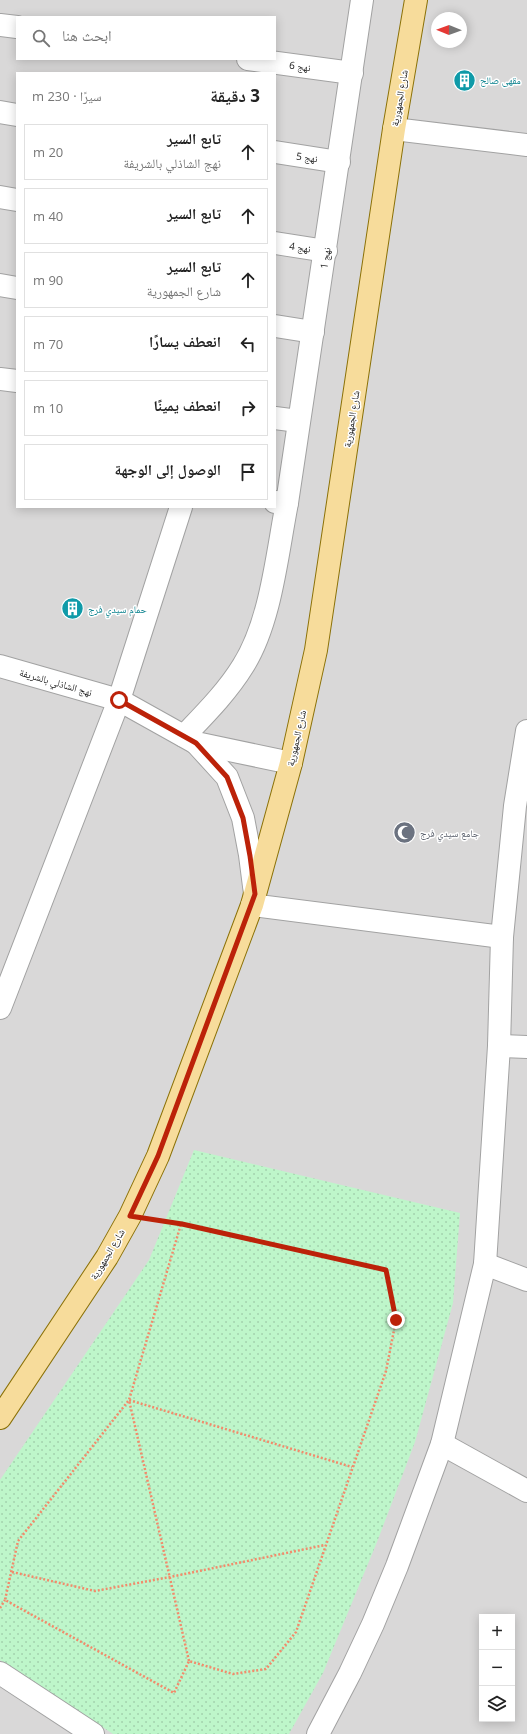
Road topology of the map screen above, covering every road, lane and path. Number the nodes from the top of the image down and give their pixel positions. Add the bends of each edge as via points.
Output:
1 (362, 0) edge
2 (416, 0) edge
3 (0, 25) edge
4 (16, 27) edge
5 (255, 60) edge
6 (352, 73) junction
7 (0, 112) edge
8 (16, 115) edge
9 (394, 129) junction
10 (527, 145) edge
11 (276, 152) edge
12 (339, 162) junction
13 (0, 197) edge
14 (16, 200) edge
15 (276, 243) edge
16 (326, 251) junction
17 (0, 285) edge
18 (16, 288) edge
19 (276, 326) edge
20 (313, 332) junction
21 (0, 379) edge
22 (16, 381) edge
23 (276, 418) edge
24 (298, 421) junction
25 (281, 502) edge
26 (181, 508) edge
27 (0, 666) edge
28 (119, 700) junction
29 (527, 731) edge
30 (190, 740) junction
31 (291, 763) junction
32 (254, 900) junction
33 (502, 937) junction
34 (0, 1008) edge
35 (499, 1046) junction
36 (527, 1047) edge
37 (130, 1216) junction
38 (182, 1224) junction
39 (486, 1264) junction
40 (527, 1280) edge
41 (129, 1400) junction
42 (0, 1418) edge
43 (442, 1444) junction
44 (352, 1467) junction
45 (527, 1491) edge
46 (326, 1545) junction
47 (12, 1572) junction
48 (170, 1578) junction
49 (5, 1600) junction
50 (0, 1608) edge
51 (189, 1661) junction
52 (0, 1673) edge
53 (93, 1734) edge
54 (318, 1734) edge

1 - 6 street, نهج 1
2 - 9 main road, شارع الجمهورية
3 - 4 street
5 - 6 street, نهج 6
6 - 12 street, نهج 1
7 - 8 street
9 - 10 street
9 - 31 main road, شارع الجمهورية via 316,650
11 - 12 street, نهج 5
12 - 16 street, نهج 1
13 - 14 street
15 - 16 street, نهج 4
16 - 20 street, نهج 1
17 - 18 street
19 - 20 street
20 - 24 street, نهج 1
21 - 22 street
23 - 24 street
24 - 25 street, نهج 1
25 - 30 street, نهج 1 via 265,620 244,666
26 - 28 street
27 - 28 street, نهج الشاذلي بالشريفة
28 - 30 street, نهج الشاذلي بالشريفة
28 - 34 street
29 - 33 street via 515,806
30 - 31 street, نهج الشاذلي بالشريفة
30 - 32 street via 227,777 230,784 243,818
31 - 32 main road, شارع الجمهورية
32 - 33 street
32 - 37 main road, شارع الجمهورية via 158,1156
33 - 35 street
35 - 36 street
35 - 39 street
37 - 38 path
37 - 42 main road, شارع الجمهورية via 107,1257
38 - 41 path
38 - 44 path via 386,1270 396,1320 386,1371
39 - 40 street
39 - 43 street
41 - 44 path
41 - 47 path via 18,1541
41 - 48 path
43 - 45 street
43 - 54 street via 376,1617
44 - 46 path
46 - 48 path
46 - 51 path via 296,1632 266,1669 233,1674
47 - 48 path via 95,1591
47 - 49 path
48 - 51 path
49 - 50 path
49 - 51 path via 174,1693
52 - 53 street

